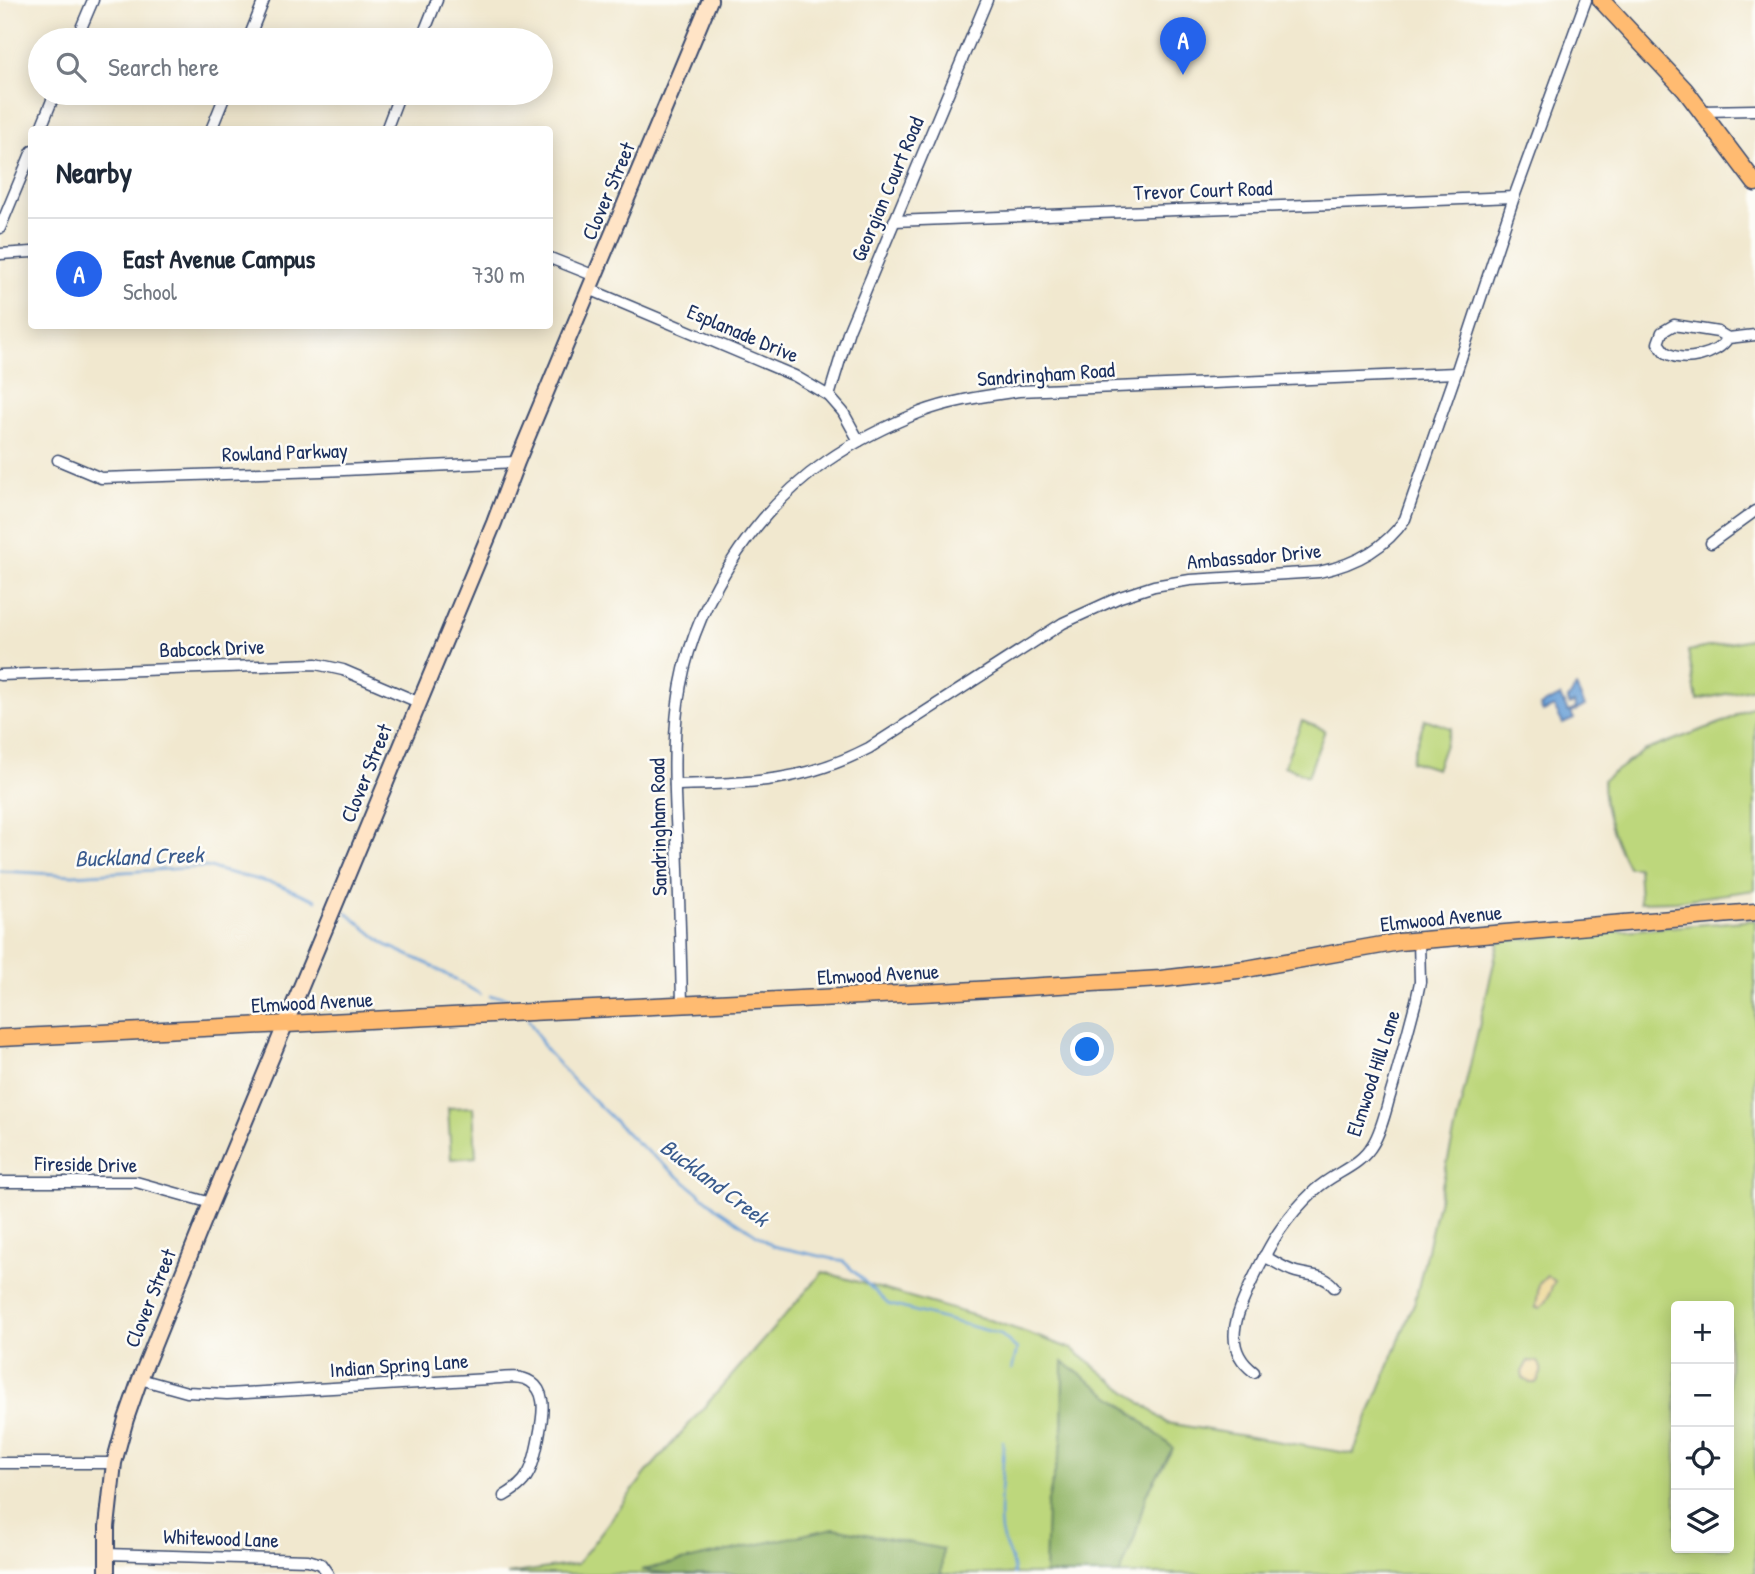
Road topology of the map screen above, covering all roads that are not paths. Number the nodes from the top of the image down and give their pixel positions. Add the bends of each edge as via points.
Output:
1 (93, 0) edge
2 (264, 0) edge
3 (437, 0) edge
4 (710, 0) edge
5 (987, 0) edge
6 (1586, 0) edge
7 (1601, 0) edge
8 (81, 28) edge
9 (253, 28) edge
10 (426, 28) edge
11 (50, 105) edge
12 (221, 105) edge
13 (395, 105) edge
14 (1755, 110) edge
15 (1702, 111) junction
16 (42, 126) edge
17 (213, 126) edge
18 (388, 126) edge
19 (28, 161) edge
20 (1755, 183) edge
21 (1514, 197) junction
22 (894, 221) junction
23 (0, 228) edge
24 (28, 252) edge
25 (0, 254) edge
26 (553, 260) edge
27 (592, 282) junction
28 (1755, 335) edge
29 (1728, 338) junction
30 (1456, 373) junction
31 (829, 396) junction
32 (859, 440) junction
33 (58, 460) dead end
34 (517, 462) junction
35 (1755, 511) edge
36 (1712, 543) dead end
37 (0, 676) edge
38 (418, 702) junction
39 (675, 785) junction
40 (1755, 912) edge
41 (1419, 940) junction
42 (682, 1005) junction
43 (285, 1025) junction
44 (0, 1038) edge
45 (0, 1182) edge
46 (211, 1203) junction
47 (1264, 1256) junction
48 (1334, 1287) dead end
49 (1254, 1372) dead end
50 (140, 1379) junction
51 (0, 1463) edge
52 (114, 1463) junction
53 (504, 1496) dead end
54 (106, 1554) junction
55 (107, 1574) edge
56 (328, 1574) edge

1 - 8 street
2 - 9 street
3 - 10 street
4 - 27 main road, Clover Street
5 - 22 street, Georgian Court Road
6 - 21 street, Ambassador Drive
7 - 15 main road
11 - 16 street
12 - 17 street
13 - 18 street
14 - 15 street
15 - 20 main road
19 - 23 street
21 - 22 street, Trevor Court Road
21 - 30 street, Ambassador Drive
22 - 31 street, Georgian Court Road via 849,330
24 - 25 street
26 - 27 street, Esplanade Drive
27 - 31 street, Esplanade Drive
27 - 34 main road, Clover Street
28 - 29 street
29 - 29 street via 1674,325 1662,332 1658,343 1664,352 1692,358 1709,354
30 - 32 street, Sandringham Road via 1019,391 946,404
30 - 39 street, Ambassador Drive via 1405,519 1390,538 1361,557 1319,572 1199,579 1135,592 1063,622 869,748 836,764 757,782
31 - 32 street, Esplanade Drive
32 - 39 street, Sandringham Road via 825,462 778,503 715,588 681,682
33 - 34 street, Rowland Parkway via 97,478
34 - 38 main road, Clover Street
35 - 36 street
37 - 38 street, Babcock Drive via 316,664
38 - 43 main road, Clover Street
39 - 42 street, Sandringham Road
40 - 41 main road, Elmwood Avenue
41 - 42 main road, Elmwood Avenue via 1161,979
41 - 47 street, Elmwood Hill Lane via 1416,1002 1374,1144 1301,1203
42 - 43 main road, Elmwood Avenue
43 - 44 main road, Elmwood Avenue
43 - 46 main road, Clover Street
45 - 46 street, Fireside Drive via 136,1182
46 - 50 main road, Clover Street
47 - 48 street via 1296,1272 1319,1276
47 - 49 street, Elmwood Hill Lane via 1235,1327 1239,1354
50 - 52 main road, Clover Street
50 - 53 street, Indian Spring Lane via 187,1392 227,1394 524,1378 539,1391 542,1417 530,1471
51 - 52 street
52 - 54 main road, Clover Street
54 - 55 main road, Clover Street
54 - 56 street, Whitewood Lane via 308,1560 321,1564

